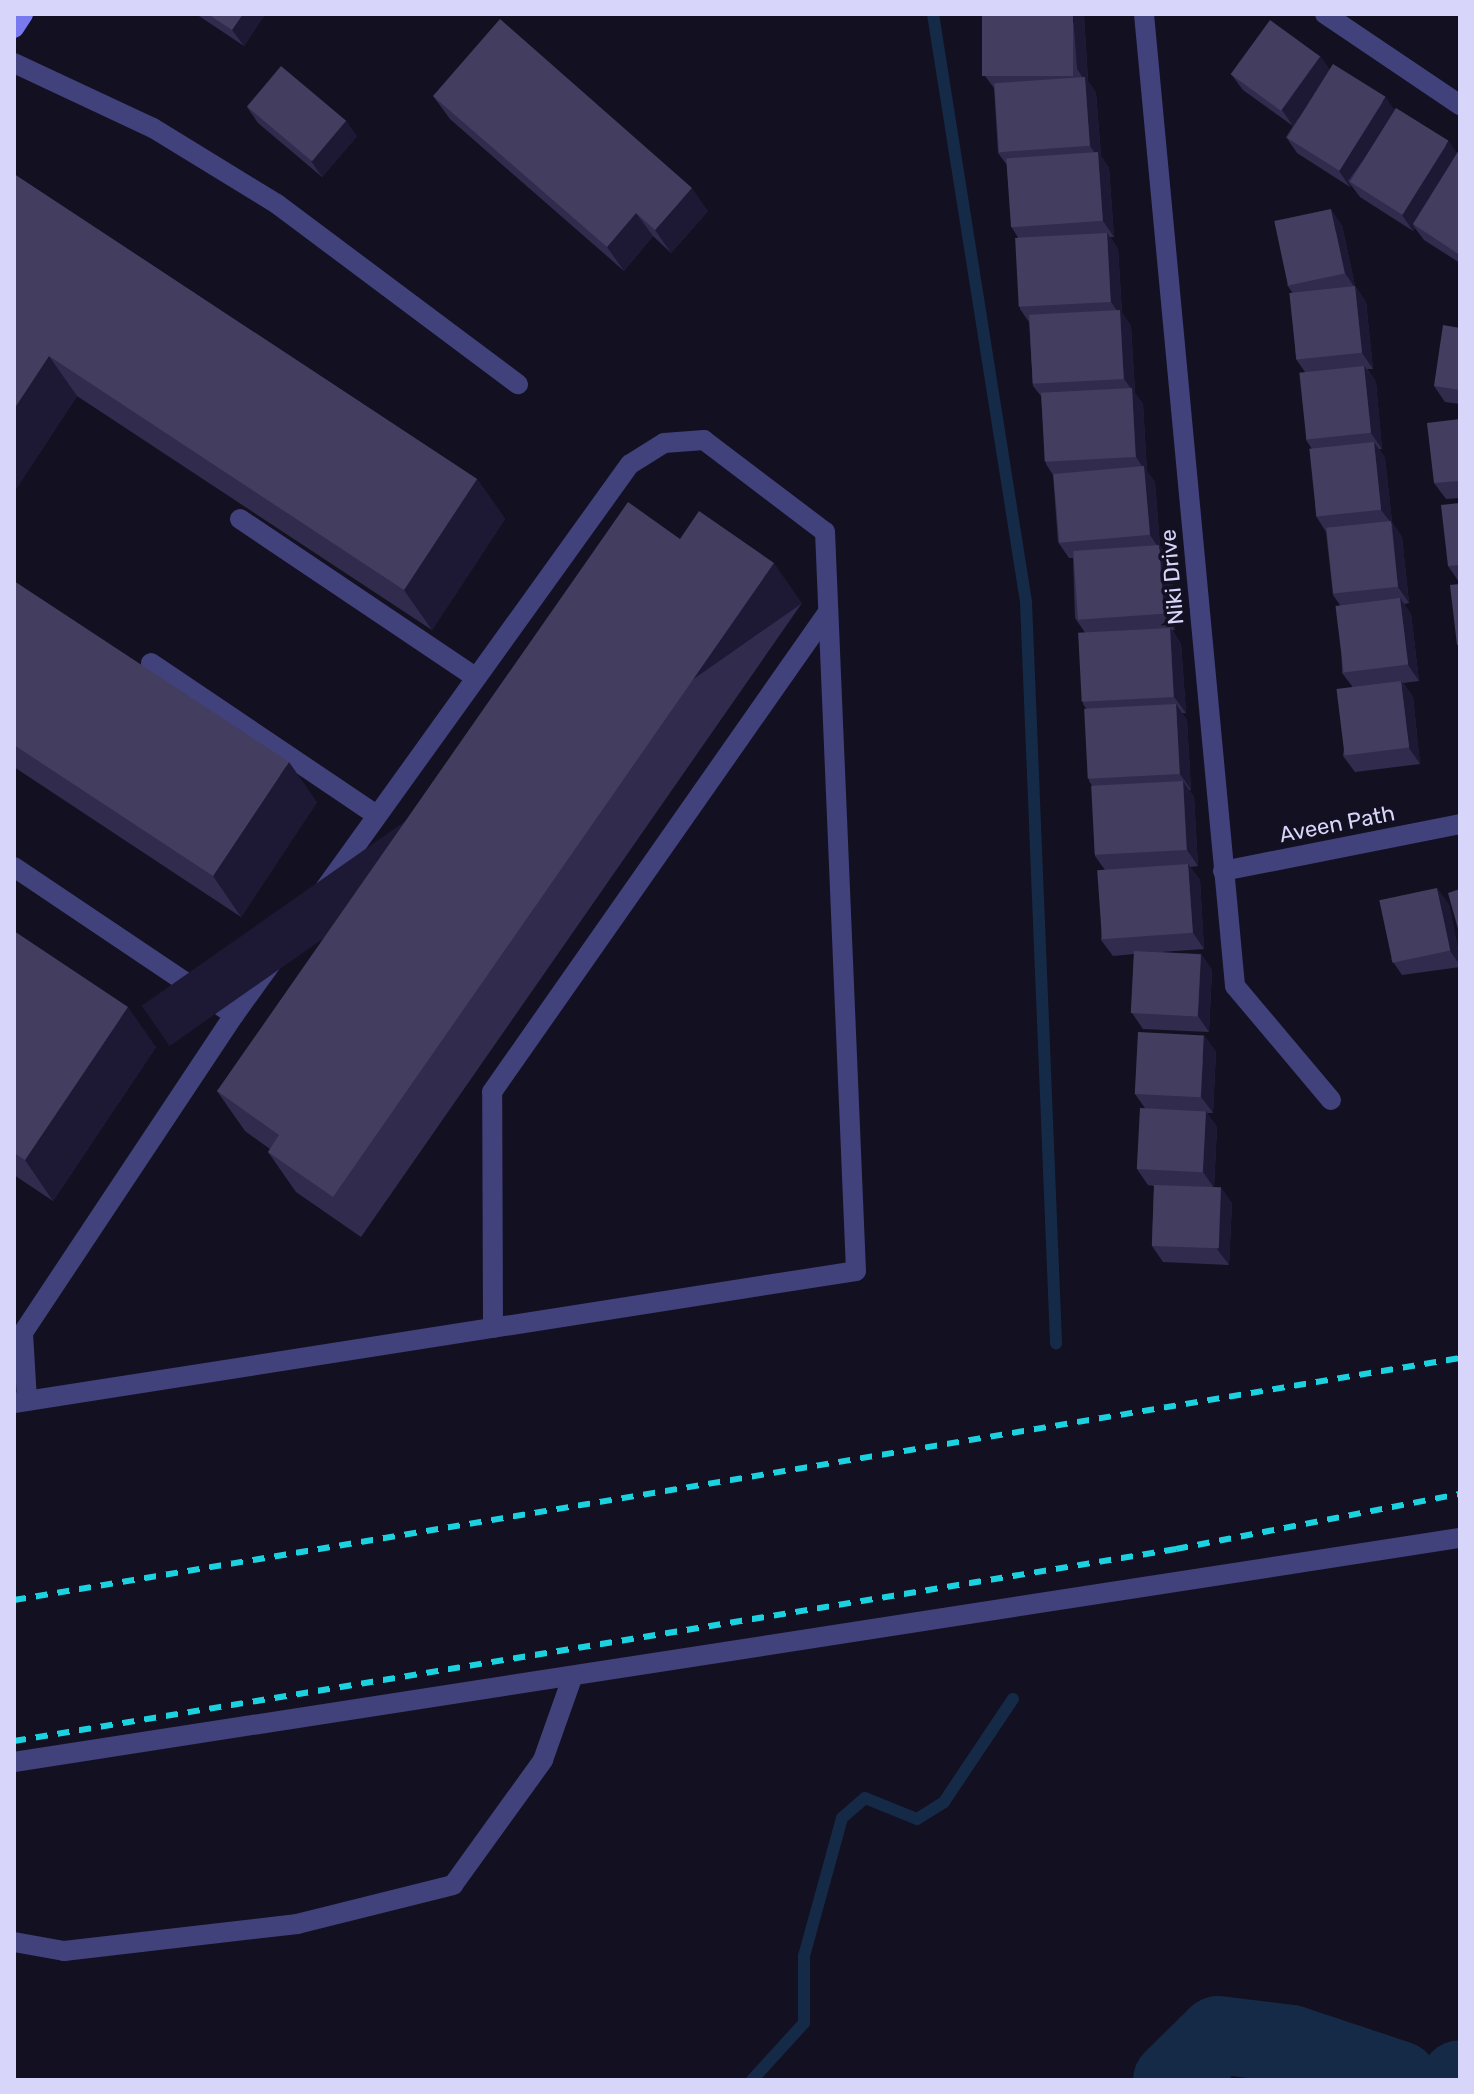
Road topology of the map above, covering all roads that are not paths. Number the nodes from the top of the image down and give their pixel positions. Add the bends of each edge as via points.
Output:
1 (23, 14) edge
2 (1144, 14) edge
3 (1325, 14) edge
4 (14, 28) edge
5 (14, 63) edge
6 (1460, 105) edge
7 (518, 384) dead end
8 (240, 519) edge
9 (828, 612) junction
10 (151, 663) dead end
11 (475, 677) junction
12 (376, 815) junction
13 (1460, 824) edge
14 (14, 867) edge
15 (1223, 871) junction
16 (234, 1015) junction
17 (1331, 1100) dead end
18 (493, 1328) junction
19 (21, 1402) edge
20 (1460, 1538) edge
21 (572, 1678) junction
22 (14, 1762) edge
23 (14, 1942) edge

1 - 4 street
2 - 15 street, Niki Drive
3 - 6 street
5 - 7 street via 153,128 277,204
8 - 11 street
9 - 11 street via 825,532 704,440 664,443 630,464
9 - 18 street via 492,1092
9 - 18 street via 856,1271
10 - 12 street
11 - 12 street
12 - 16 street
13 - 15 street, Aveen Path
14 - 16 street
15 - 17 street, Niki Drive via 1235,986
16 - 19 street via 23,1333
18 - 19 street
20 - 21 street
21 - 22 street
21 - 23 street via 543,1760 453,1885 297,1924 64,1951

